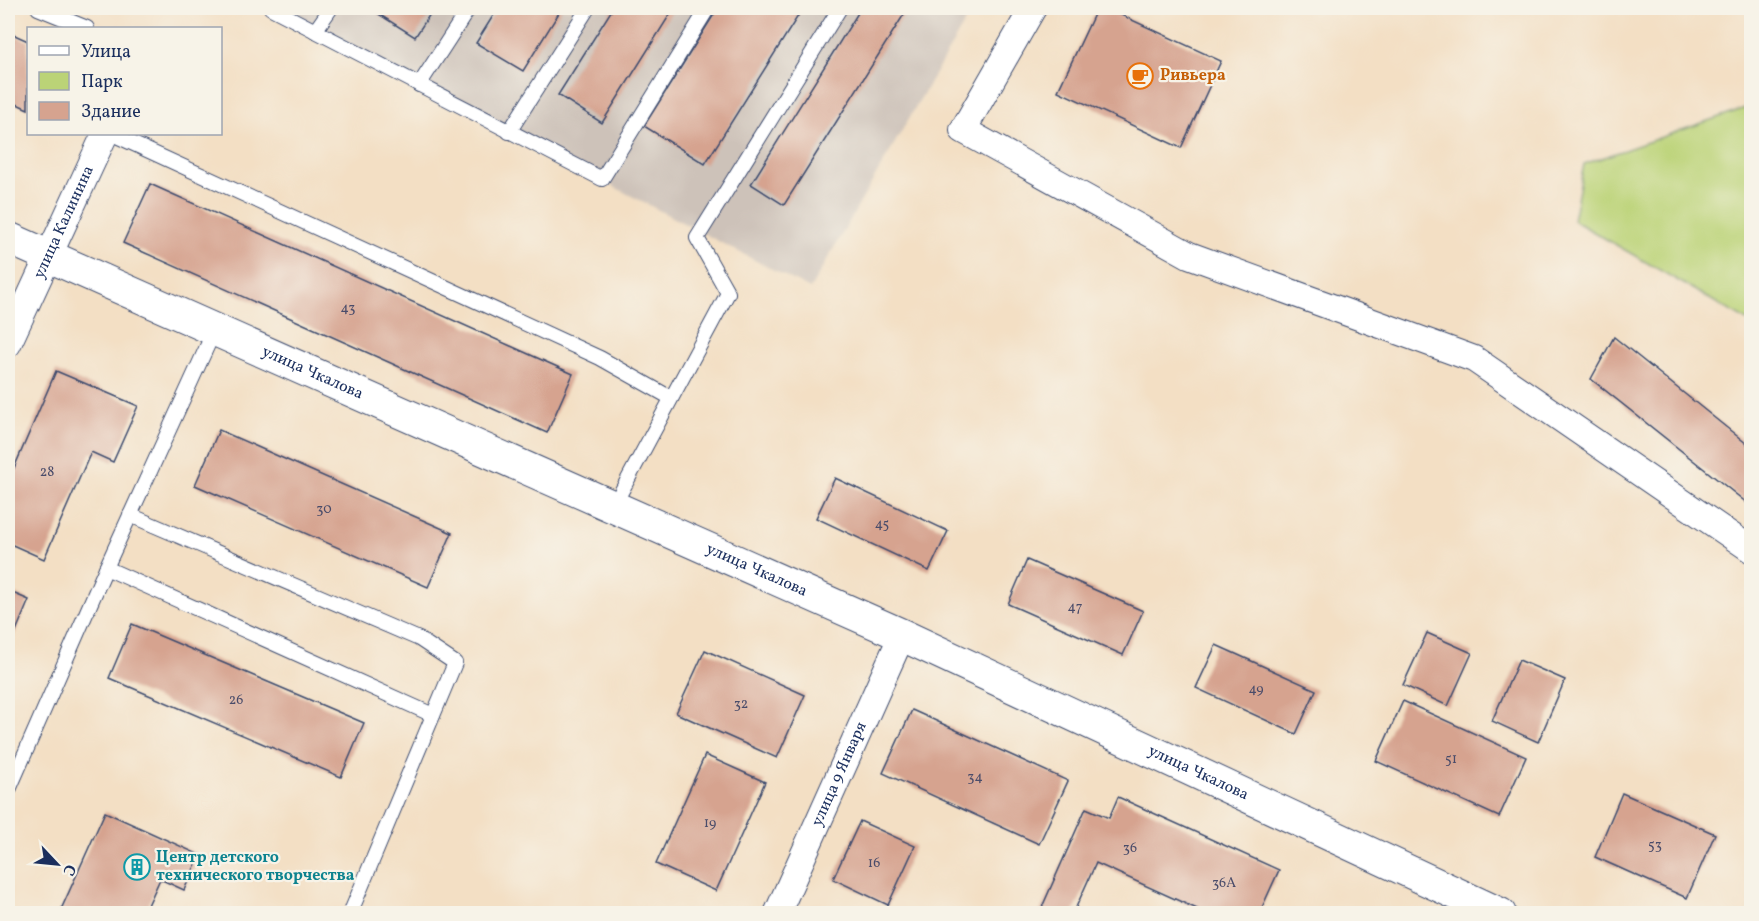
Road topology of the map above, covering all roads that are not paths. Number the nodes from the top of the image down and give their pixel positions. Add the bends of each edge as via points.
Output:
1 (38, 8) edge
2 (271, 8) edge
3 (331, 8) edge
4 (469, 8) edge
5 (588, 8) edge
6 (708, 8) edge
7 (840, 8) edge
8 (1033, 8) edge
9 (85, 27) edge
10 (315, 31) junction
11 (419, 85) junction
12 (509, 132) junction
13 (105, 135) edge
14 (114, 135) edge
15 (8, 238) edge
16 (47, 255) junction
17 (214, 329) junction
18 (8, 344) edge
19 (671, 398) junction
20 (613, 507) junction
21 (130, 515) junction
22 (1752, 550) edge
23 (106, 568) junction
24 (902, 635) junction
25 (433, 716) junction
26 (8, 792) edge
27 (1481, 910) edge
28 (350, 914) edge
29 (777, 914) edge

1 - 9 lane
2 - 10 lane
3 - 10 lane
4 - 11 lane
5 - 12 lane
6 - 12 lane via 602,178
7 - 19 lane via 697,238 728,293
8 - 22 street via 963,130 1189,255 1474,359
10 - 11 lane
11 - 12 lane
13 - 16 street, улица Калинина
14 - 19 lane via 600,358
15 - 16 street, улица Чкалова
16 - 17 street, улица Чкалова
16 - 18 street, улица Калинина
17 - 20 street, улица Чкалова
17 - 21 lane
19 - 20 lane
20 - 24 street, улица Чкалова
21 - 23 lane
21 - 25 lane via 419,639 455,663
23 - 25 lane
23 - 26 lane
24 - 27 street, улица Чкалова
24 - 29 street, улица 9 Января
25 - 28 lane

